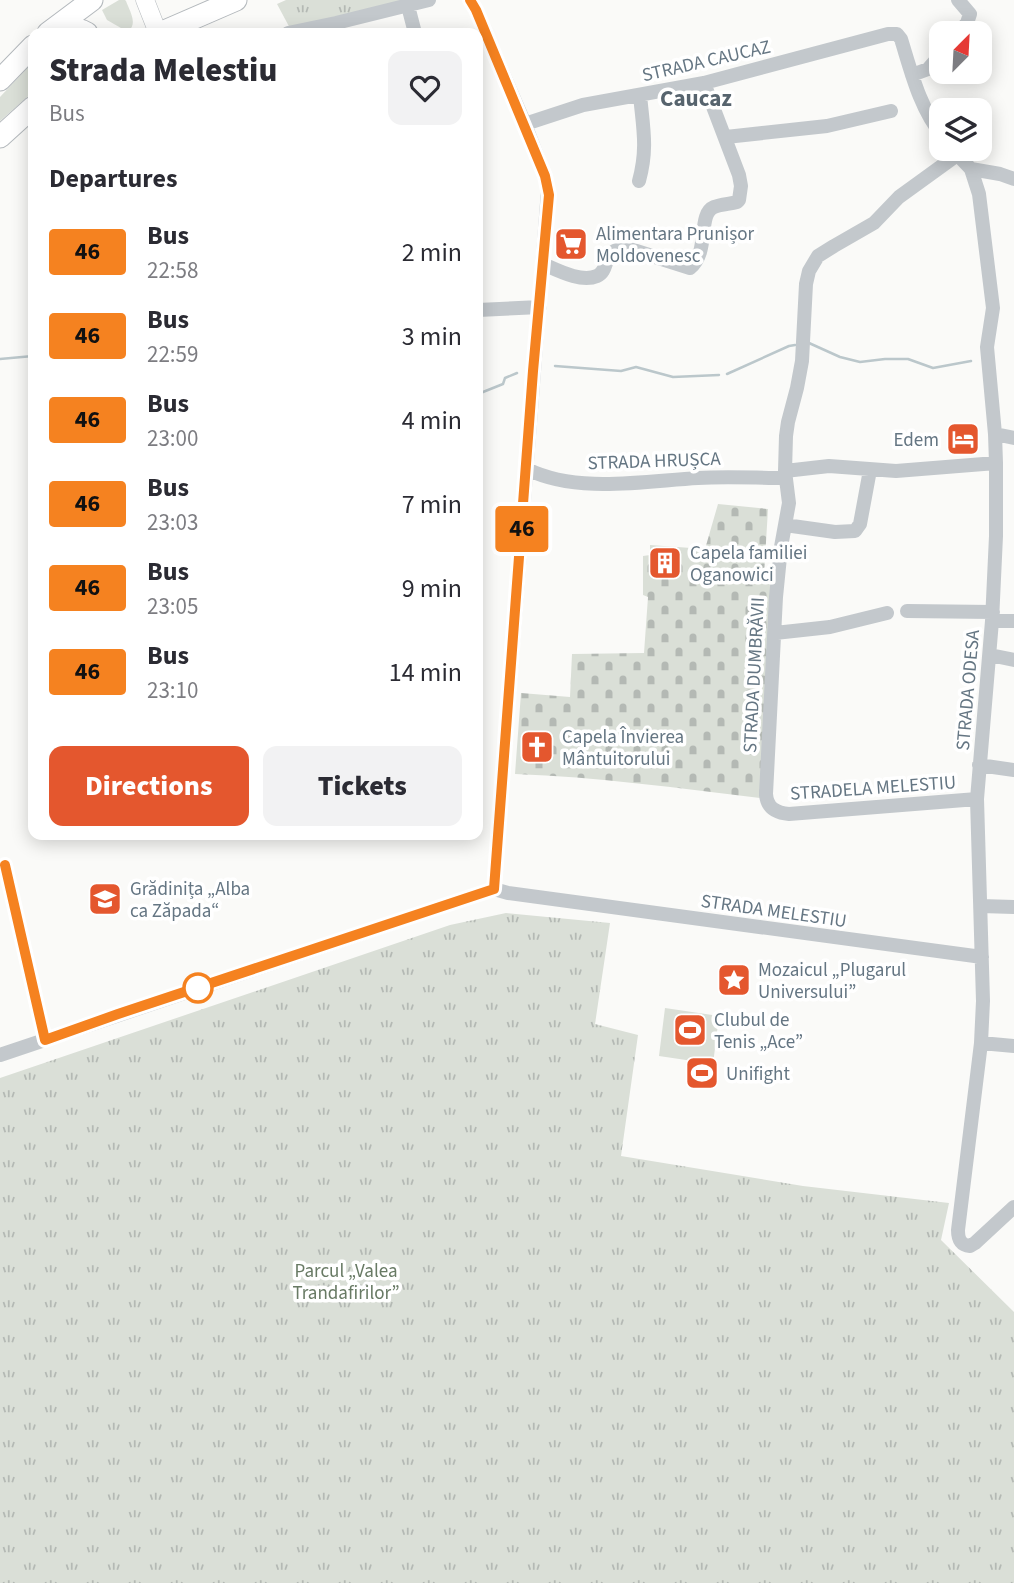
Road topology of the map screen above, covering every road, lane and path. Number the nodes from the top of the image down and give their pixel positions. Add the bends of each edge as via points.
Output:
1 (92, 0) edge
2 (145, 0) edge
3 (236, 0) edge
4 (429, 0) edge
5 (470, 0) edge
6 (958, 0) edge
7 (408, 6) junction
8 (968, 21) edge
9 (55, 28) edge
10 (157, 28) edge
11 (171, 28) edge
12 (337, 28) edge
13 (414, 28) edge
14 (28, 51) edge
15 (28, 57) edge
16 (929, 68) edge
17 (912, 75) junction
18 (2, 77) edge
19 (704, 83) junction
20 (640, 95) junction
21 (28, 104) edge
22 (891, 111) dead end
23 (28, 112) edge
24 (929, 116) edge
25 (525, 124) junction
26 (0, 129) edge
27 (0, 137) edge
28 (726, 137) junction
29 (944, 161) edge
30 (963, 161) edge
31 (971, 169) junction
32 (1014, 179) edge
33 (639, 181) dead end
34 (542, 264) junction
35 (540, 307) junction
36 (483, 310) edge
37 (995, 434) junction
38 (1014, 438) edge
39 (996, 463) junction
40 (527, 469) junction
41 (870, 470) junction
42 (785, 475) junction
43 (785, 525) junction
44 (908, 611) dead end
45 (887, 613) dead end
46 (992, 617) junction
47 (1014, 621) edge
48 (775, 633) junction
49 (990, 655) junction
50 (1014, 660) edge
51 (979, 765) junction
52 (1014, 770) edge
53 (977, 799) junction
54 (772, 808) joint
55 (494, 889) junction
56 (981, 906) junction
57 (1014, 907) edge
58 (982, 957) junction
59 (981, 1043) junction
60 (1014, 1046) edge
61 (0, 1055) edge
62 (1014, 1207) edge

1 - 9 highway
2 - 10 main road
3 - 11 highway
4 - 7 street
5 - 25 street
6 - 8 street via 970,14
7 - 12 street
7 - 13 street
14 - 18 highway
15 - 18 highway via 11,75
16 - 17 street
17 - 19 street, STRADA CAUCAZ via 901,39 888,34
17 - 24 street
19 - 20 street, STRADA CAUCAZ
19 - 28 street
20 - 25 street, STRADA CAUCAZ via 583,105
20 - 33 street via 645,139
21 - 26 highway
22 - 28 street via 827,126
23 - 27 highway
25 - 34 street via 548,190
28 - 34 street via 739,175 739,200 708,211 702,248 690,268 627,248 613,251 596,276 571,275
29 - 42 street, STRADA DUMBRĂVII via 874,223 818,256 810,271
30 - 31 street, STRADA ODESA
31 - 32 street
31 - 37 street, STRADA ODESA via 979,194 993,308 987,346
34 - 35 street
35 - 36 street
35 - 40 street
37 - 38 street
37 - 39 street, STRADA ODESA
39 - 41 street, STRADA HRUȘCA
39 - 46 street, STRADA ODESA
40 - 42 street, STRADA HRUȘCA via 554,479 622,484
40 - 55 street
41 - 42 street, STRADA HRUȘCA via 829,466
41 - 43 street via 855,531
42 - 43 street, STRADA DUMBRĂVII via 789,503
43 - 48 street, STRADA DUMBRĂVII
44 - 46 street
45 - 48 street via 830,627
46 - 47 street
46 - 49 street, STRADA ODESA
48 - 54 street, STRADA DUMBRĂVII via 766,794
49 - 50 street
49 - 51 street, STRADA ODESA
51 - 52 street
51 - 53 street, STRADA ODESA
53 - 54 street, STRADELA MELESTIU via 789,814
53 - 56 street, STRADA ODESA
55 - 58 street, STRADA MELESTIU
55 - 61 street, STRADA MELESTIU
56 - 57 street
56 - 58 street, STRADA ODESA
58 - 59 street, STRADA ODESA
59 - 60 street
59 - 62 street, STRADA ODESA via 958,1230 961,1243 970,1246

